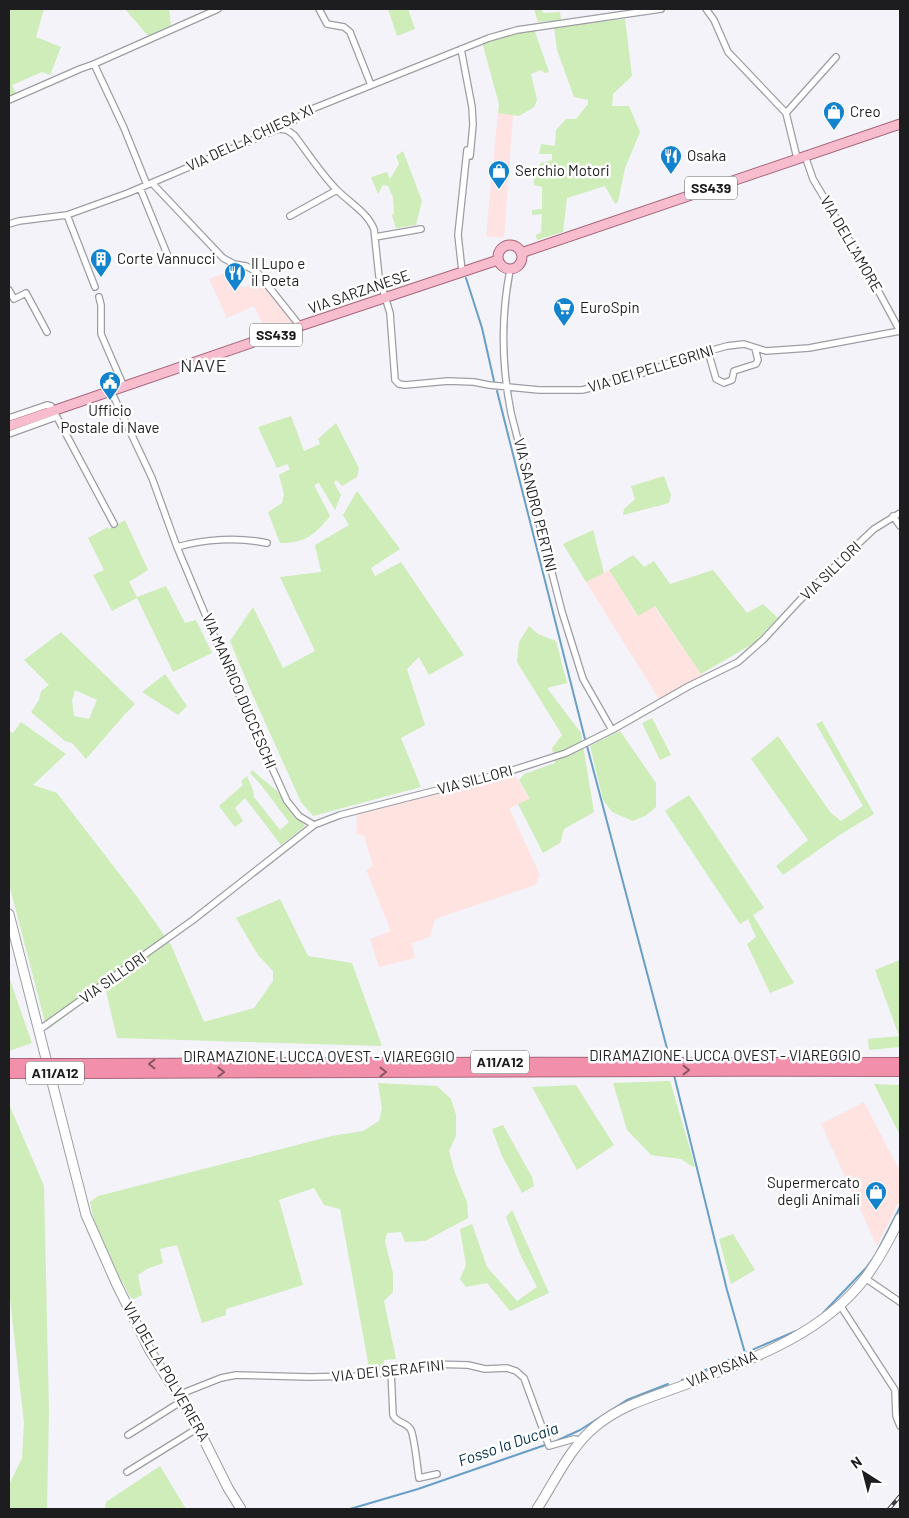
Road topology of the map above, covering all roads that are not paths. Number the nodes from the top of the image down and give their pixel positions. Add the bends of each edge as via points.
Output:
1 (218, 9) edge
2 (319, 9) edge
3 (661, 9) edge
4 (706, 9) edge
5 (461, 49) junction
6 (836, 57) dead end
7 (94, 64) junction
8 (371, 85) junction
9 (9, 100) edge
10 (786, 112) junction
11 (900, 124) edge
12 (278, 129) junction
13 (467, 150) dead end
14 (801, 157) junction
15 (469, 159) dead end
16 (150, 184) junction
17 (140, 188) junction
18 (337, 190) junction
19 (68, 216) junction
20 (290, 216) dead end
21 (9, 224) edge
22 (421, 229) dead end
23 (375, 237) junction
24 (521, 253) junction
25 (498, 260) junction
26 (170, 261) dead end
27 (510, 270) junction
28 (462, 271) junction
29 (95, 287) dead end
30 (9, 290) edge
31 (99, 297) dead end
32 (386, 297) junction
33 (300, 326) junction
34 (900, 331) edge
35 (47, 332) dead end
36 (756, 348) junction
37 (708, 351) junction
38 (124, 387) junction
39 (506, 387) junction
40 (111, 391) junction
41 (55, 414) junction
42 (9, 418) edge
43 (9, 426) edge
44 (9, 434) edge
45 (900, 513) edge
46 (893, 516) junction
47 (114, 524) dead end
48 (900, 526) edge
49 (267, 543) dead end
50 (178, 548) junction
51 (612, 730) junction
52 (314, 825) junction
53 (9, 914) edge
54 (39, 1030) junction
55 (900, 1063) edge
56 (9, 1064) edge
57 (101, 1068) junction
58 (900, 1071) edge
59 (9, 1073) edge
60 (900, 1218) edge
61 (865, 1278) junction
62 (900, 1302) edge
63 (840, 1305) junction
64 (391, 1370) junction
65 (180, 1398) junction
66 (900, 1426) edge
67 (198, 1428) junction
68 (128, 1435) dead end
69 (580, 1440) junction
70 (127, 1472) dead end
71 (437, 1474) dead end
72 (241, 1509) edge
73 (537, 1509) edge

1 - 7 street
2 - 8 street via 328,24 344,27 350,32
3 - 5 street, VIA DELLA CHIESA XI via 517,30
4 - 10 street via 728,52
5 - 8 street, VIA DELLA CHIESA XI
5 - 15 street via 472,107
6 - 10 street
7 - 9 street
7 - 16 street
8 - 12 street, VIA DELLA CHIESA XI via 307,111
10 - 14 street, VIA DELL'AMORE
11 - 14 main road, VIA SARZANESE / SS439
12 - 16 street, VIA DELLA CHIESA XI
12 - 18 street via 294,135
13 - 28 street via 458,235
14 - 24 main road, VIA SARZANESE / SS439
14 - 34 street, VIA DELL'AMORE
16 - 17 street, VIA DELLA CHIESA XI
16 - 33 street via 223,258 257,272
17 - 19 street, VIA DELLA CHIESA XI
17 - 26 street
18 - 20 street
18 - 23 street via 368,217
19 - 21 street, VIA DELLA CHIESA XI
19 - 29 street
22 - 23 street
23 - 32 street via 378,277
24 - 25 main road, VIA SARZANESE via 512,245 504,247
24 - 27 main road via 522,261
25 - 27 main road via 502,267
25 - 28 main road, VIA SARZANESE / SS439
27 - 39 street, VIA SANDRO PERTINI via 505,297
28 - 32 main road, VIA SARZANESE / SS439
30 - 35 street via 14,299 26,293
31 - 38 street via 101,334
32 - 33 main road, VIA SARZANESE / SS439
32 - 39 street, VIA DEI PELLEGRINI via 397,384 448,381
33 - 38 main road, VIA SARZANESE / SS439
34 - 36 street, VIA DEI PELLEGRINI via 809,348 766,351
36 - 37 street, VIA DEI PELLEGRINI via 744,344
36 - 37 street via 756,364 734,371 732,380 724,383 716,379
37 - 39 street, VIA DEI PELLEGRINI via 625,380 582,390
38 - 40 main road, VIA SARZANESE / SS439
39 - 51 street, VIA SANDRO PERTINI via 562,612 583,679
40 - 41 main road, VIA SARZANESE / SS439
40 - 50 street, VIA MANRICO DUCCESCHI via 152,478
41 - 42 street via 51,406 47,406
41 - 43 main road, VIA SARZANESE / SS439
41 - 44 street
41 - 47 street
45 - 46 street, VIA SILLORI
46 - 48 street
46 - 51 street, VIA SILLORI via 858,544 738,662
49 - 50 street via 216,541
50 - 52 street, VIA MANRICO DUCCESCHI via 287,801 299,816
51 - 52 street, VIA SILLORI via 566,753 504,773 340,815
52 - 54 street, VIA SILLORI via 185,925
53 - 54 street, VIA DELLA POLVERIERA
54 - 65 street, VIA DELLA POLVERIERA via 86,1215 149,1348
55 -> 57 highway, DIRAMAZIONE LUCCA OVEST - VIAREGGIO / A11/A12 via 689,1061
56 - 57 highway, DIRAMAZIONE LUCCA OVEST - VIAREGGIO / A11/A12, bridge
57 -> 58 highway, DIRAMAZIONE LUCCA OVEST - VIAREGGIO / A11/A12
57 - 59 highway, DIRAMAZIONE LUCCA OVEST - VIAREGGIO / A11/A12, bridge
60 - 61 street, VIA PISANA via 884,1251
61 - 62 street
61 - 63 street, VIA PISANA
63 - 66 street via 895,1390 896,1416
63 - 69 street, VIA PISANA via 805,1331 776,1346 616,1411
64 - 65 street, VIA DEI SERAFINI via 364,1376 336,1377 236,1375 221,1378
64 - 69 street, VIA DEI SERAFINI via 428,1364 516,1371 524,1378 548,1443
64 - 71 street via 393,1415 411,1430 419,1478
65 - 67 street, VIA DELLA POLVERIERA
65 - 68 street, VIA DEI SERAFINI
67 - 70 street
67 - 72 street, VIA DELLA POLVERIERA
69 - 73 street, VIA PISANA

